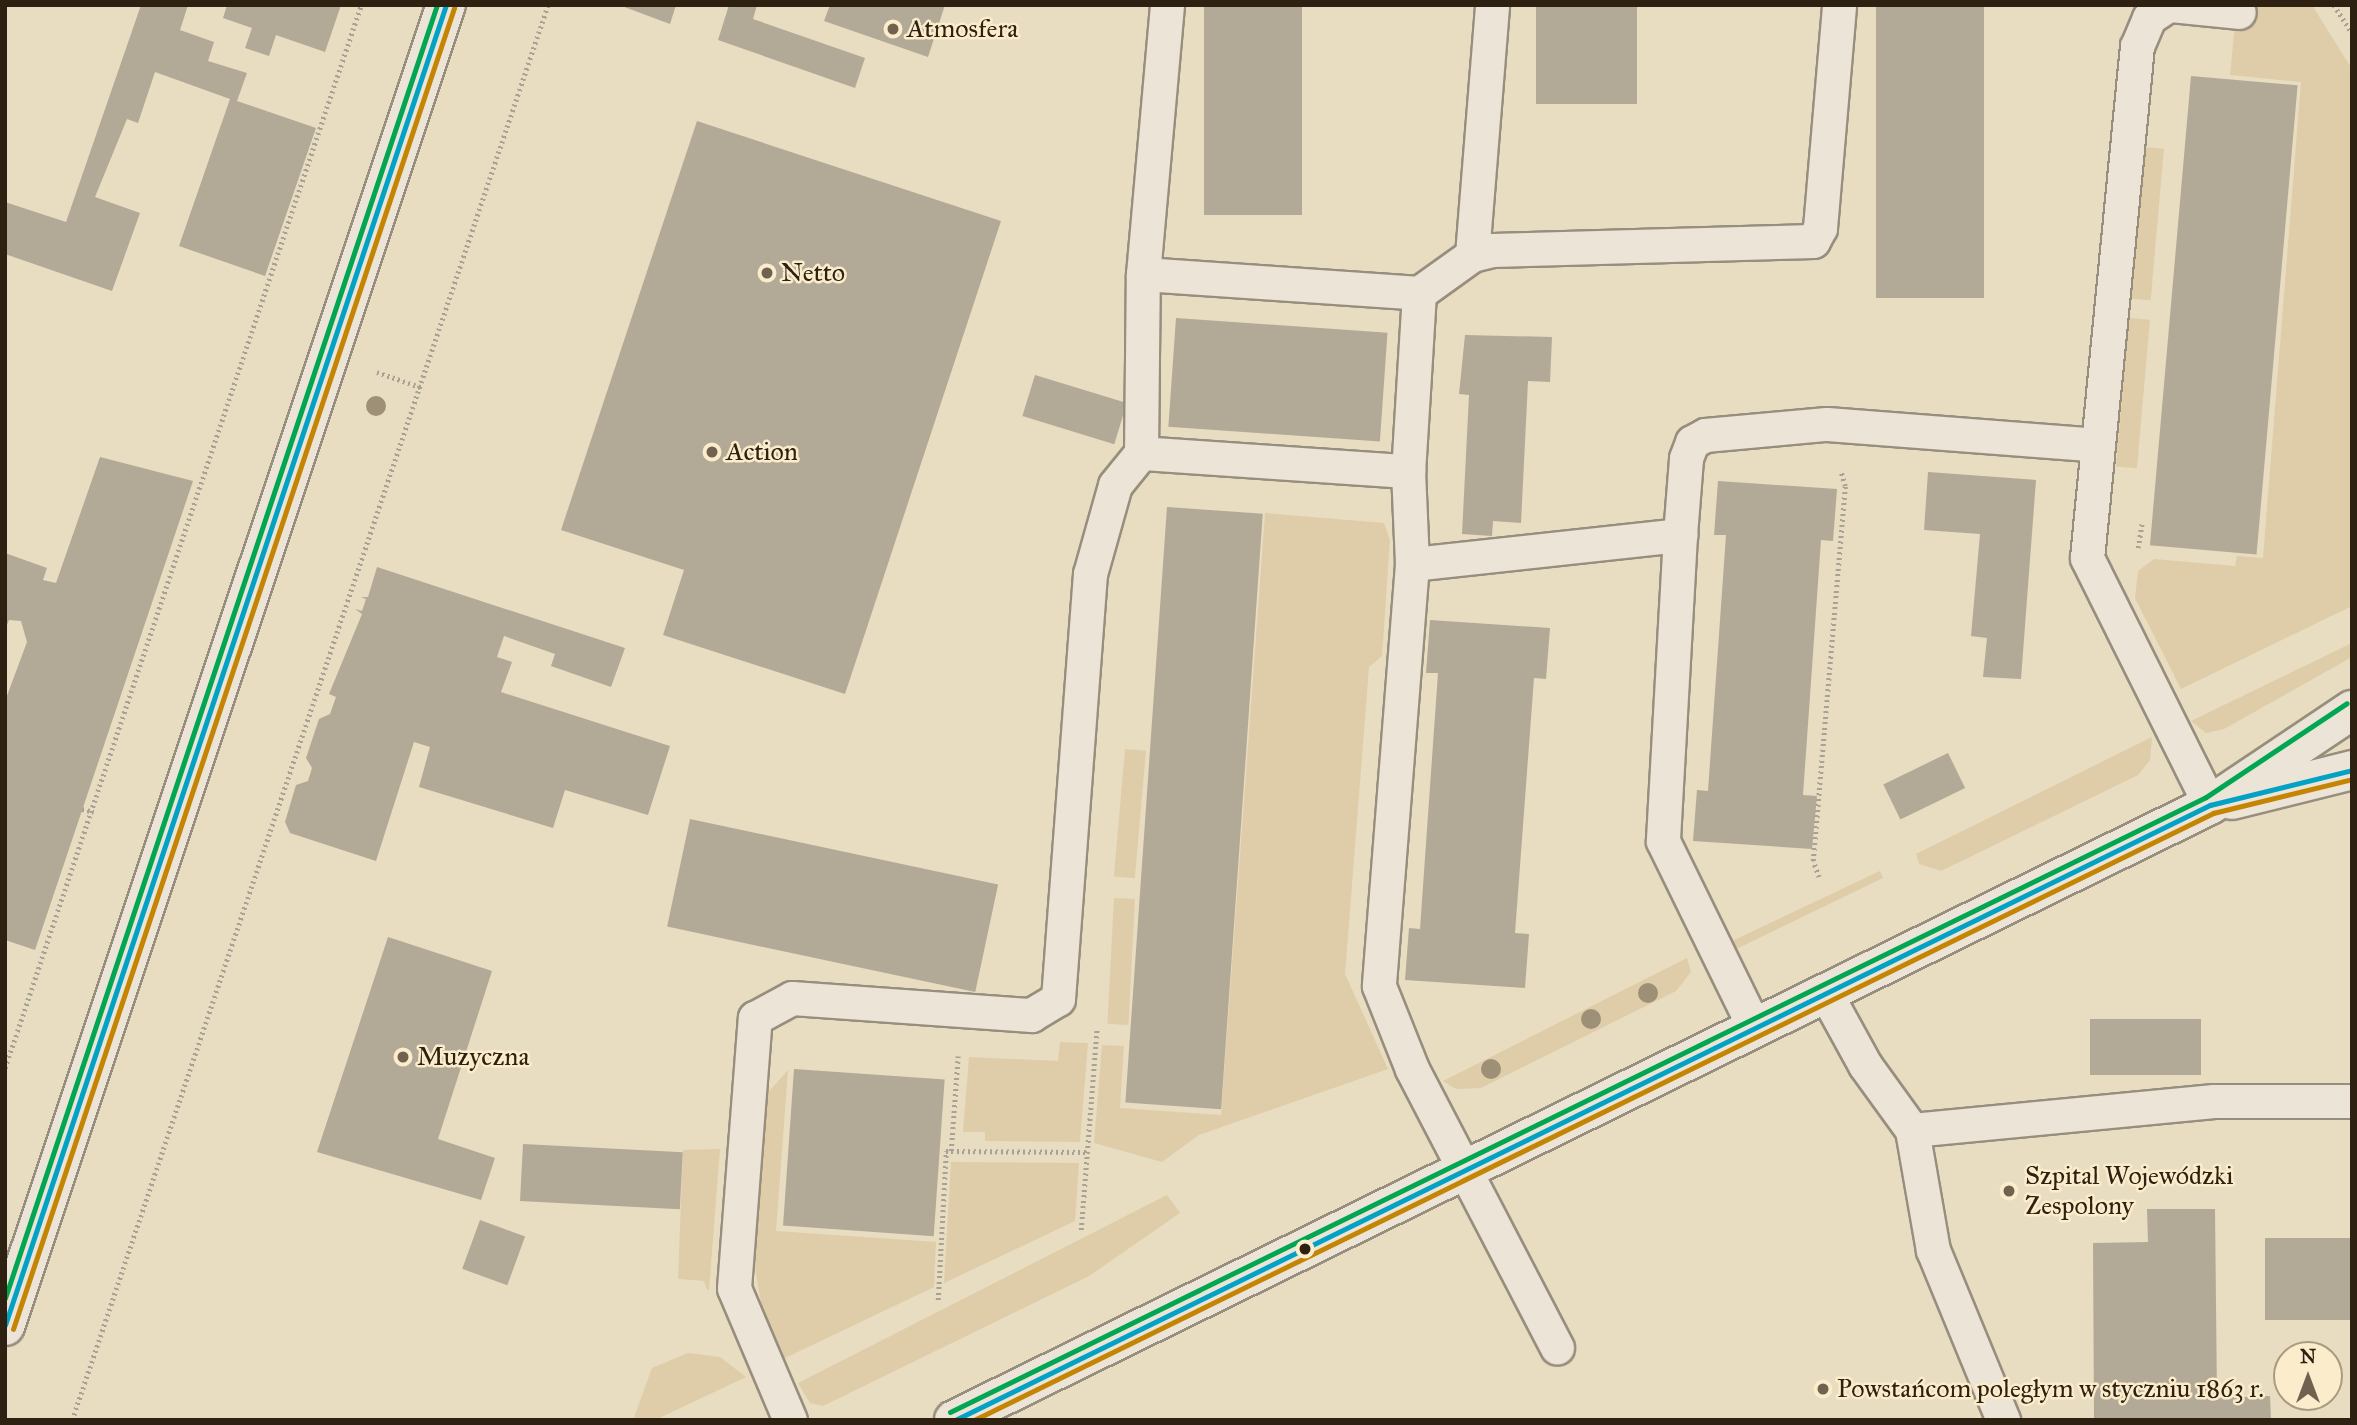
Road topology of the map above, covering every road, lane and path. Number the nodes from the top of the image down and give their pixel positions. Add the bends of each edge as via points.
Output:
1 (361, 5) edge
2 (446, 5) edge
3 (548, 5) edge
4 (1167, 5) edge
5 (1492, 5) edge
6 (1839, 5) edge
7 (2169, 5) edge
8 (2334, 5) edge
9 (2239, 12) dead end
10 (2352, 33) edge
11 (1472, 255) junction
12 (1143, 274) junction
13 (1419, 293) junction
14 (363, 367) dead end
15 (419, 387) junction
16 (1827, 424) junction
17 (2098, 445) junction
18 (1141, 453) junction
19 (1408, 471) junction
20 (2143, 515) dead end
21 (1680, 535) junction
22 (2134, 554) dead end
23 (1412, 564) junction
24 (2352, 710) edge
25 (2352, 770) edge
26 (2210, 806) junction
27 (82, 809) dead end
28 (94, 812) junction
29 (1819, 877) dead end
30 (1826, 994) junction
31 (966, 1010) junction
32 (1098, 1022) dead end
33 (1755, 1029) junction
34 (5, 1068) edge
35 (2352, 1101) edge
36 (1912, 1130) junction
37 (951, 1151) junction
38 (1086, 1152) junction
39 (1461, 1170) junction
40 (1081, 1230) dead end
41 (938, 1300) dead end
42 (5, 1326) edge
43 (1558, 1348) dead end
44 (72, 1420) edge
45 (790, 1420) edge
46 (954, 1420) edge
47 (2003, 1420) edge

1 - 28 path
2 - 42 street
3 - 15 path
4 - 12 lane
5 - 11 lane
6 - 11 lane via 1820,228 1813,241 1492,250
7 - 9 lane
7 - 17 lane via 2149,18 2137,46
8 - 10 path
11 - 13 lane
12 - 13 lane
12 - 18 lane
13 - 19 lane
14 - 15 path
15 - 44 path
16 - 17 lane
16 - 21 lane via 1705,435 1692,442
16 - 29 path via 1846,486 1813,861
17 - 26 lane via 2087,558 2091,578
18 - 19 lane
18 - 31 lane via 1115,485 1090,574 1058,999 1031,1015
19 - 23 lane
20 - 22 path
21 - 23 lane
21 - 33 lane via 1663,841
23 - 39 lane via 1379,986
24 - 26 street
25 - 26 street
26 - 30 street
27 - 28 path
28 - 34 path
30 - 33 street
30 - 36 lane via 1865,1065
31 - 37 path
31 - 45 lane via 792,998 755,1018 734,1288
32 - 38 path
33 - 39 street
35 - 36 lane via 2214,1101
36 - 47 lane via 1933,1250
37 - 38 path
37 - 41 path via 946,1151
38 - 40 path
39 - 43 lane
39 - 46 street

